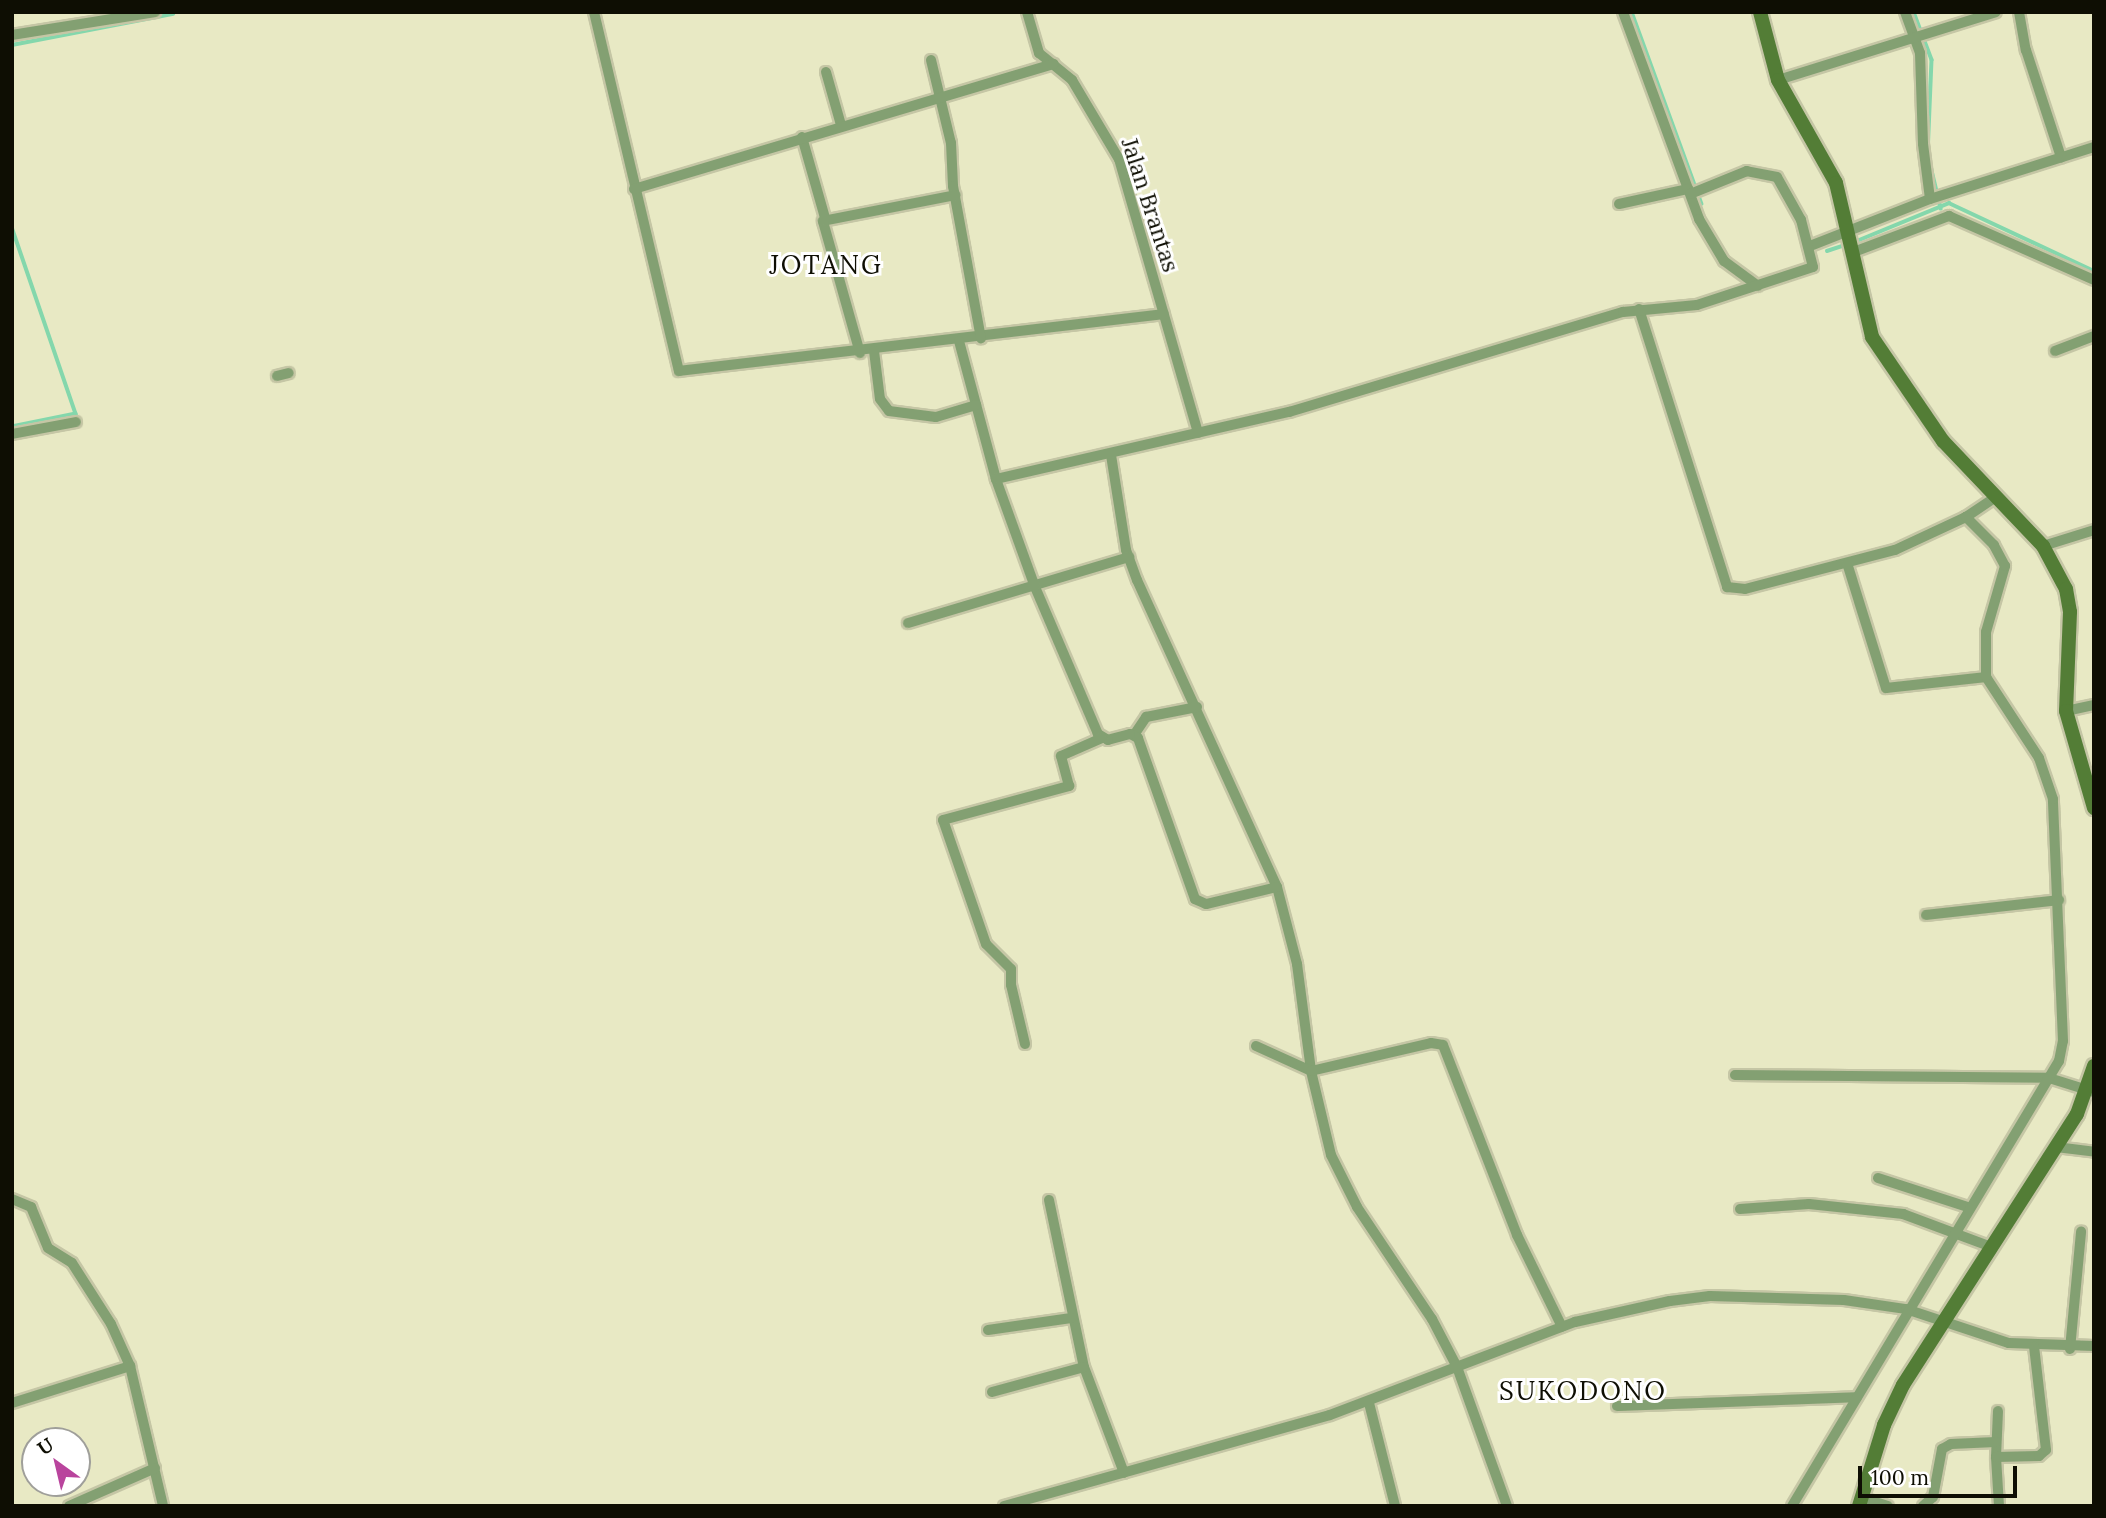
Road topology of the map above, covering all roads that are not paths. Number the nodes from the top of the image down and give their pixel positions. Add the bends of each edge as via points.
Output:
1 (155, 12) edge
2 (594, 12) edge
3 (1027, 12) edge
4 (1623, 12) edge
5 (1760, 12) edge
6 (1905, 12) edge
7 (1996, 12) edge
8 (2019, 12) edge
9 (12, 35) edge
10 (1921, 36) junction
11 (931, 60) dead end
12 (1054, 64) junction
13 (826, 72) dead end
14 (1778, 80) junction
15 (940, 96) junction
16 (841, 125) junction
17 (802, 137) junction
18 (2094, 147) edge
19 (2061, 157) junction
20 (635, 189) junction
21 (1693, 192) junction
22 (955, 195) junction
23 (1936, 198) junction
24 (1619, 204) dead end
25 (825, 218) junction
26 (1846, 243) junction
27 (1811, 245) junction
28 (2094, 280) edge
29 (1758, 286) junction
30 (1639, 309) junction
31 (1164, 314) junction
32 (2094, 336) edge
33 (981, 338) junction
34 (959, 341) junction
35 (874, 351) junction
36 (2055, 351) dead end
37 (860, 353) junction
38 (289, 373) dead end
39 (277, 376) dead end
40 (976, 405) junction
41 (76, 422) dead end
42 (1198, 433) junction
43 (12, 434) edge
44 (1111, 455) junction
45 (996, 479) junction
46 (1994, 498) junction
47 (1968, 516) junction
48 (2094, 530) edge
49 (2043, 546) junction
50 (1129, 557) junction
51 (1847, 563) junction
52 (1034, 584) junction
53 (908, 623) dead end
54 (1986, 677) junction
55 (2094, 705) edge
56 (1197, 707) junction
57 (2067, 711) junction
58 (1134, 734) junction
59 (1102, 738) junction
60 (2094, 808) edge
61 (1277, 887) junction
62 (2059, 900) junction
63 (1926, 915) dead end
64 (1025, 1044) dead end
65 (1256, 1046) dead end
66 (2094, 1066) edge
67 (1311, 1071) junction
68 (1735, 1075) dead end
69 (2052, 1079) junction
70 (2086, 1090) edge
71 (2056, 1147) junction
72 (2094, 1152) edge
73 (1878, 1178) dead end
74 (12, 1199) edge
75 (1049, 1200) dead end
76 (1968, 1207) junction
77 (1740, 1209) dead end
78 (1954, 1231) junction
79 (2081, 1232) dead end
80 (1989, 1246) junction
81 (1909, 1310) junction
82 (1070, 1318) junction
83 (1938, 1321) junction
84 (1562, 1327) junction
85 (988, 1330) dead end
86 (2094, 1346) edge
87 (2034, 1348) junction
88 (2070, 1349) junction
89 (130, 1366) junction
90 (1084, 1367) junction
91 (1457, 1367) junction
92 (992, 1392) dead end
93 (1857, 1397) junction
94 (12, 1403) edge
95 (1369, 1403) junction
96 (1616, 1406) dead end
97 (1998, 1411) dead end
98 (1996, 1442) junction
99 (1996, 1457) junction
100 (155, 1468) junction
101 (1124, 1474) junction
102 (1861, 1502) edge
103 (69, 1506) edge
104 (163, 1506) edge
105 (1004, 1506) edge
106 (1395, 1506) edge
107 (1507, 1506) edge
108 (1792, 1506) edge
109 (1888, 1506) edge
110 (1923, 1506) edge
111 (1999, 1506) edge

1 - 9 street
2 - 20 street
3 - 12 street, Jalan Brantas via 1032,41
4 - 21 street
5 - 14 main road
6 - 10 street
7 - 10 street
8 - 19 street via 2026,50
10 - 14 street
10 - 23 street via 1923,144
11 - 15 street
12 - 15 street
12 - 31 street, Jalan Brantas via 1072,80 1119,159
13 - 16 street
14 - 26 main road via 1831,171
15 - 16 street
15 - 22 street via 951,143
16 - 17 street
17 - 20 street
17 - 25 street
18 - 19 street
19 - 23 street
20 - 37 street via 679,370
21 - 24 street
21 - 27 street via 1747,171 1777,177
21 - 29 street via 1724,261
22 - 25 street
22 - 33 street
23 - 26 street
25 - 37 street via 822,224
26 - 27 street
26 - 28 street via 1948,216
26 - 46 main road via 1872,337 1943,441
27 - 29 street via 1811,269
29 - 30 street via 1697,305
30 - 42 street via 1404,380
30 - 51 street via 1727,587 1745,589
31 - 33 street
31 - 42 street, Jalan Brantas
32 - 36 street
33 - 34 street
34 - 35 street
34 - 40 street
35 - 37 street
35 - 40 street via 880,399 889,411 936,417
38 - 39 street
40 - 45 street
41 - 43 street
42 - 44 street
44 - 45 street
44 - 50 street
45 - 52 street
46 - 47 street
46 - 49 main road
47 - 51 street via 1895,550
47 - 54 street via 1994,545 2005,566 1986,632
48 - 49 street
49 - 57 main road via 2066,590 2070,612
50 - 52 street
50 - 56 street
51 - 54 street via 1886,688
52 - 53 street
52 - 59 street
54 - 62 street via 2039,758 2053,799
55 - 57 street
56 - 58 street via 1146,717
56 - 61 street
57 - 60 main road
58 - 59 street
58 - 61 street via 1199,904
59 - 64 street via 1061,756 1069,786 943,820 986,944 1011,969
61 - 67 street via 1306,1009
62 - 63 street
62 - 69 street via 2063,1041
65 - 67 street
66 - 70 main road
67 - 84 street via 1431,1043 1443,1045 1517,1235
67 - 91 street via 1322,1129 1340,1175 1389,1261 1432,1319
68 - 69 street
69 - 70 street
69 - 76 street
70 - 71 main road
71 - 72 street
71 - 80 main road
73 - 76 street
74 - 89 street via 31,1207 48,1248 72,1263 111,1324
75 - 82 street
76 - 78 street
77 - 78 street via 1809,1204 1874,1210 1923,1219
78 - 80 street
78 - 81 street
79 - 88 street
80 - 83 main road
81 - 83 street
81 - 84 street via 1844,1300 1710,1297 1644,1306
81 - 93 street
82 - 85 street
82 - 90 street
83 - 87 street
83 - 102 main road via 1884,1426
84 - 91 street
86 - 88 street
87 - 88 street
87 - 99 street via 2046,1450 2039,1456
89 - 94 street
89 - 100 street
90 - 92 street
90 - 101 street
91 - 95 street
91 - 107 street
93 - 96 street
93 - 108 street
95 - 101 street via 1198,1448
95 - 106 street
97 - 98 street
98 - 99 street
98 - 110 street via 1942,1448 1933,1497
99 - 111 street
100 - 103 street
100 - 104 street
101 - 105 street
102 - 109 street

